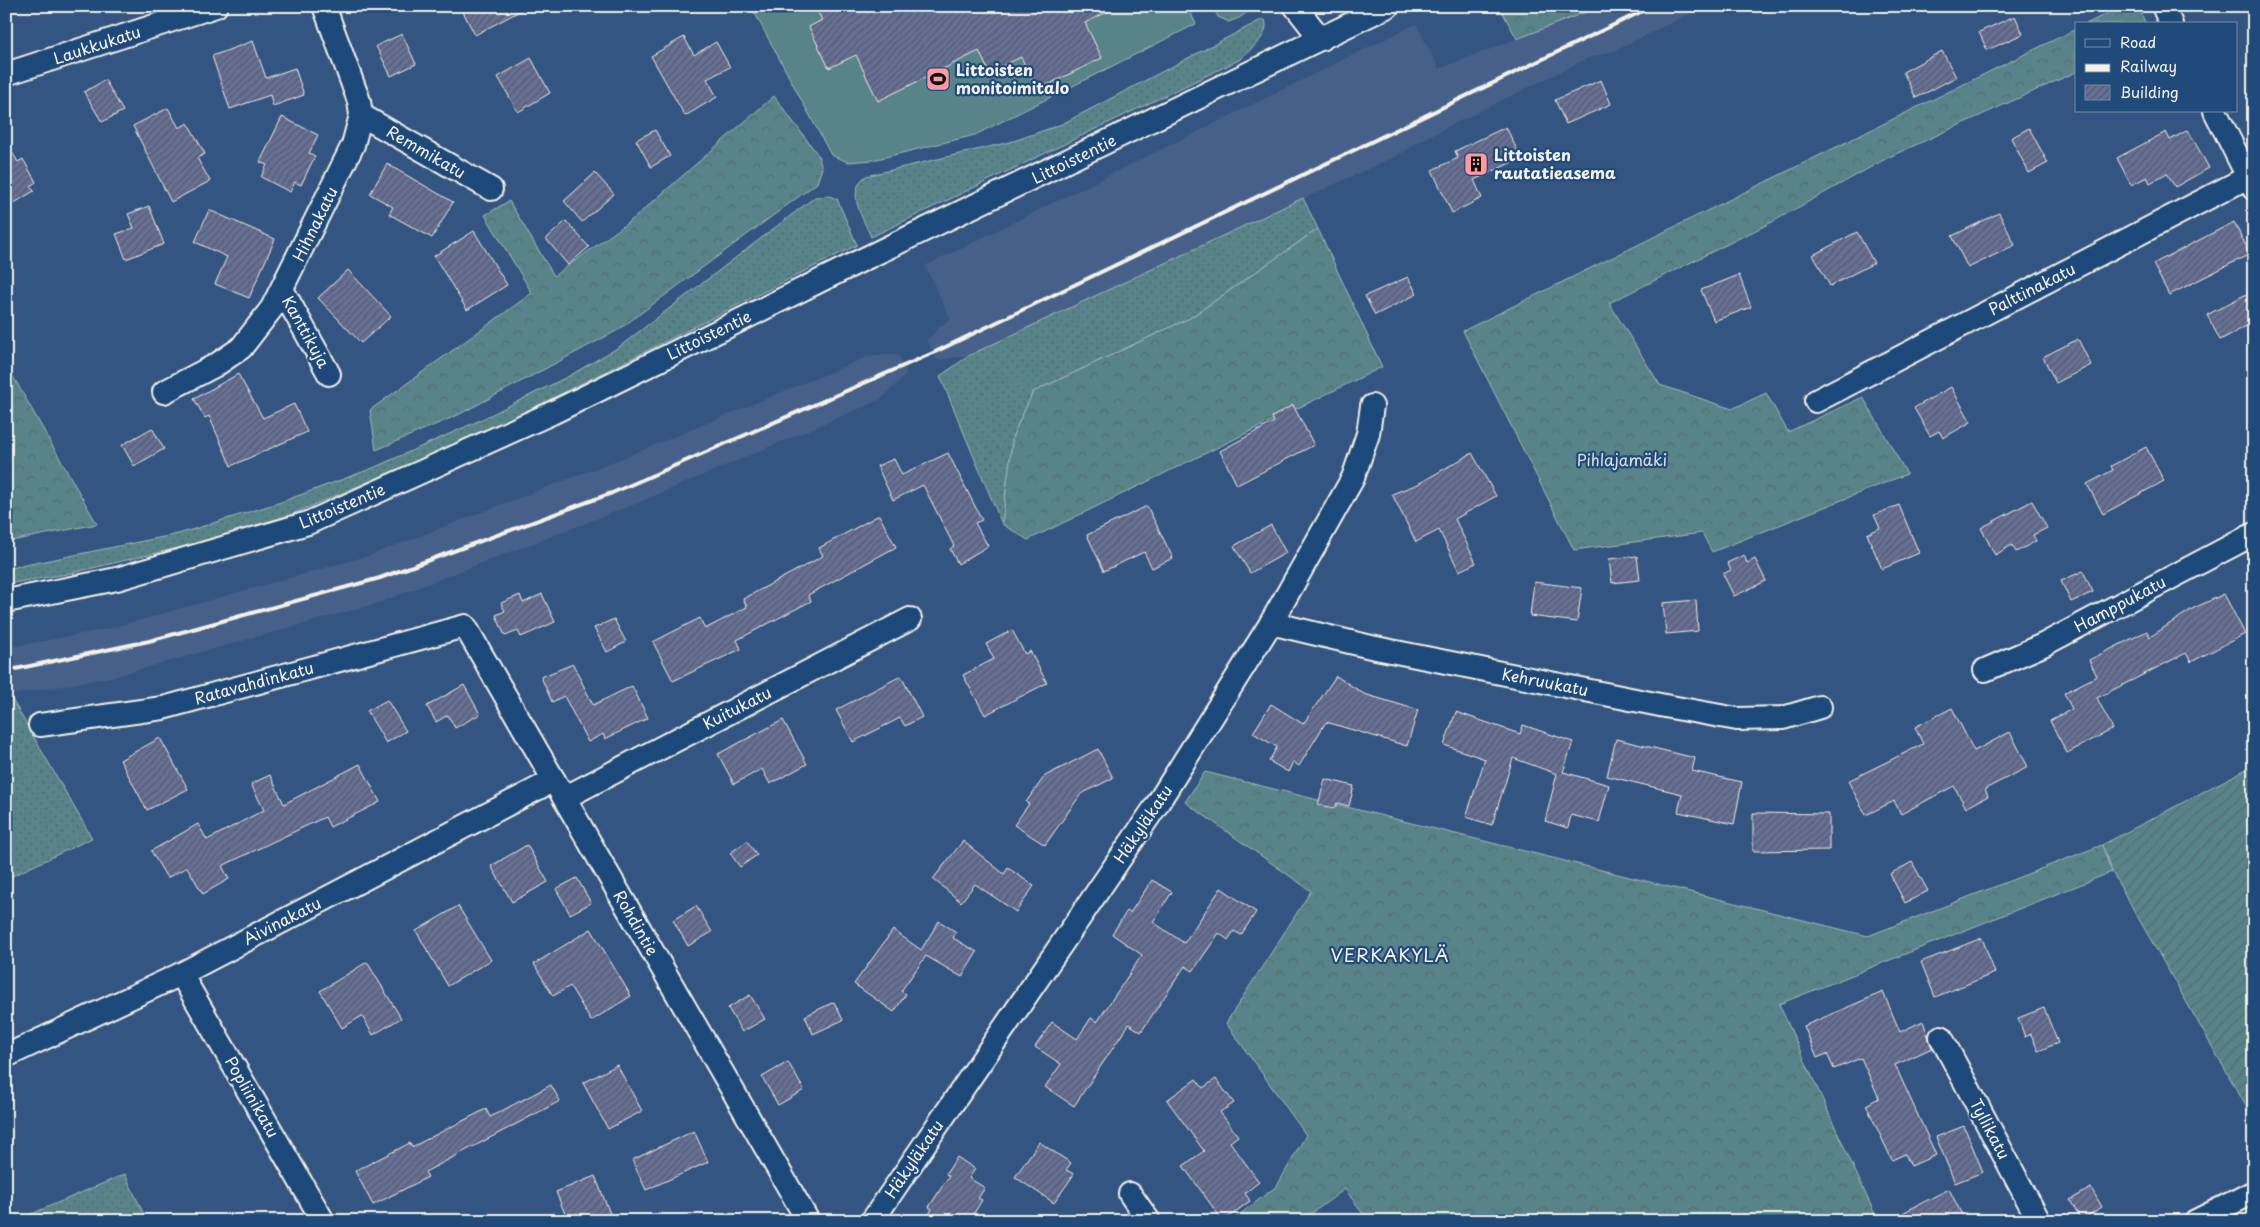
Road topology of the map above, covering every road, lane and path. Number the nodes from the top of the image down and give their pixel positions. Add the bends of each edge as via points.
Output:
1 (324, 6) edge
2 (1295, 6) edge
3 (1388, 6) edge
4 (2163, 6) edge
5 (208, 8) edge
6 (2170, 22) edge
7 (1321, 39) junction
8 (6, 74) edge
9 (2216, 112) edge
10 (361, 115) junction
11 (2252, 180) edge
12 (491, 189) dead end
13 (283, 291) junction
14 (329, 374) dead end
15 (164, 392) dead end
16 (1816, 401) dead end
17 (1372, 406) dead end
18 (2254, 534) edge
19 (6, 601) edge
20 (910, 619) dead end
21 (1270, 623) junction
22 (465, 626) joint
23 (1985, 670) dead end
24 (1820, 707) dead end
25 (40, 725) dead end
26 (559, 789) junction
27 (181, 974) junction
28 (1941, 1037) dead end
29 (6, 1056) edge
30 (2254, 1192) edge
31 (1130, 1194) dead end
32 (800, 1219) edge
33 (323, 1221) edge
34 (872, 1221) edge
35 (1149, 1221) edge
36 (2039, 1221) edge
37 (2196, 1221) edge

1 - 10 street, Hihnakatu via 355,86
2 - 7 street
3 - 7 street, Littoistentie
4 - 6 street
5 - 8 street, Laukkukatu
7 - 19 street, Littoistentie via 552,413 308,523 117,579
9 - 11 street
10 - 12 street, Remmikatu
10 - 13 street, Hihnakatu via 353,145
11 - 16 street, Palttinakatu
13 - 14 street, Kanttikuja
13 - 15 street, Hihnakatu via 262,324 241,348
17 - 21 street, Häkyläkatu via 1368,434 1353,478
18 - 23 street, Hamppukatu via 2043,645
20 - 26 street, Kuitukatu
21 - 24 street, Kehruukatu via 1380,649 1737,719 1783,718
21 - 34 street, Häkyläkatu via 1156,806
22 - 25 street, Ratavahdinkatu via 163,708
22 - 26 street, Rohdintie
26 - 27 street, Aivinakatu
26 - 32 street, Rohdintie
27 - 29 street, Aivinakatu
27 - 33 street, Popliinikatu
28 - 36 street, Tyllikatu
30 - 37 street
31 - 35 street

